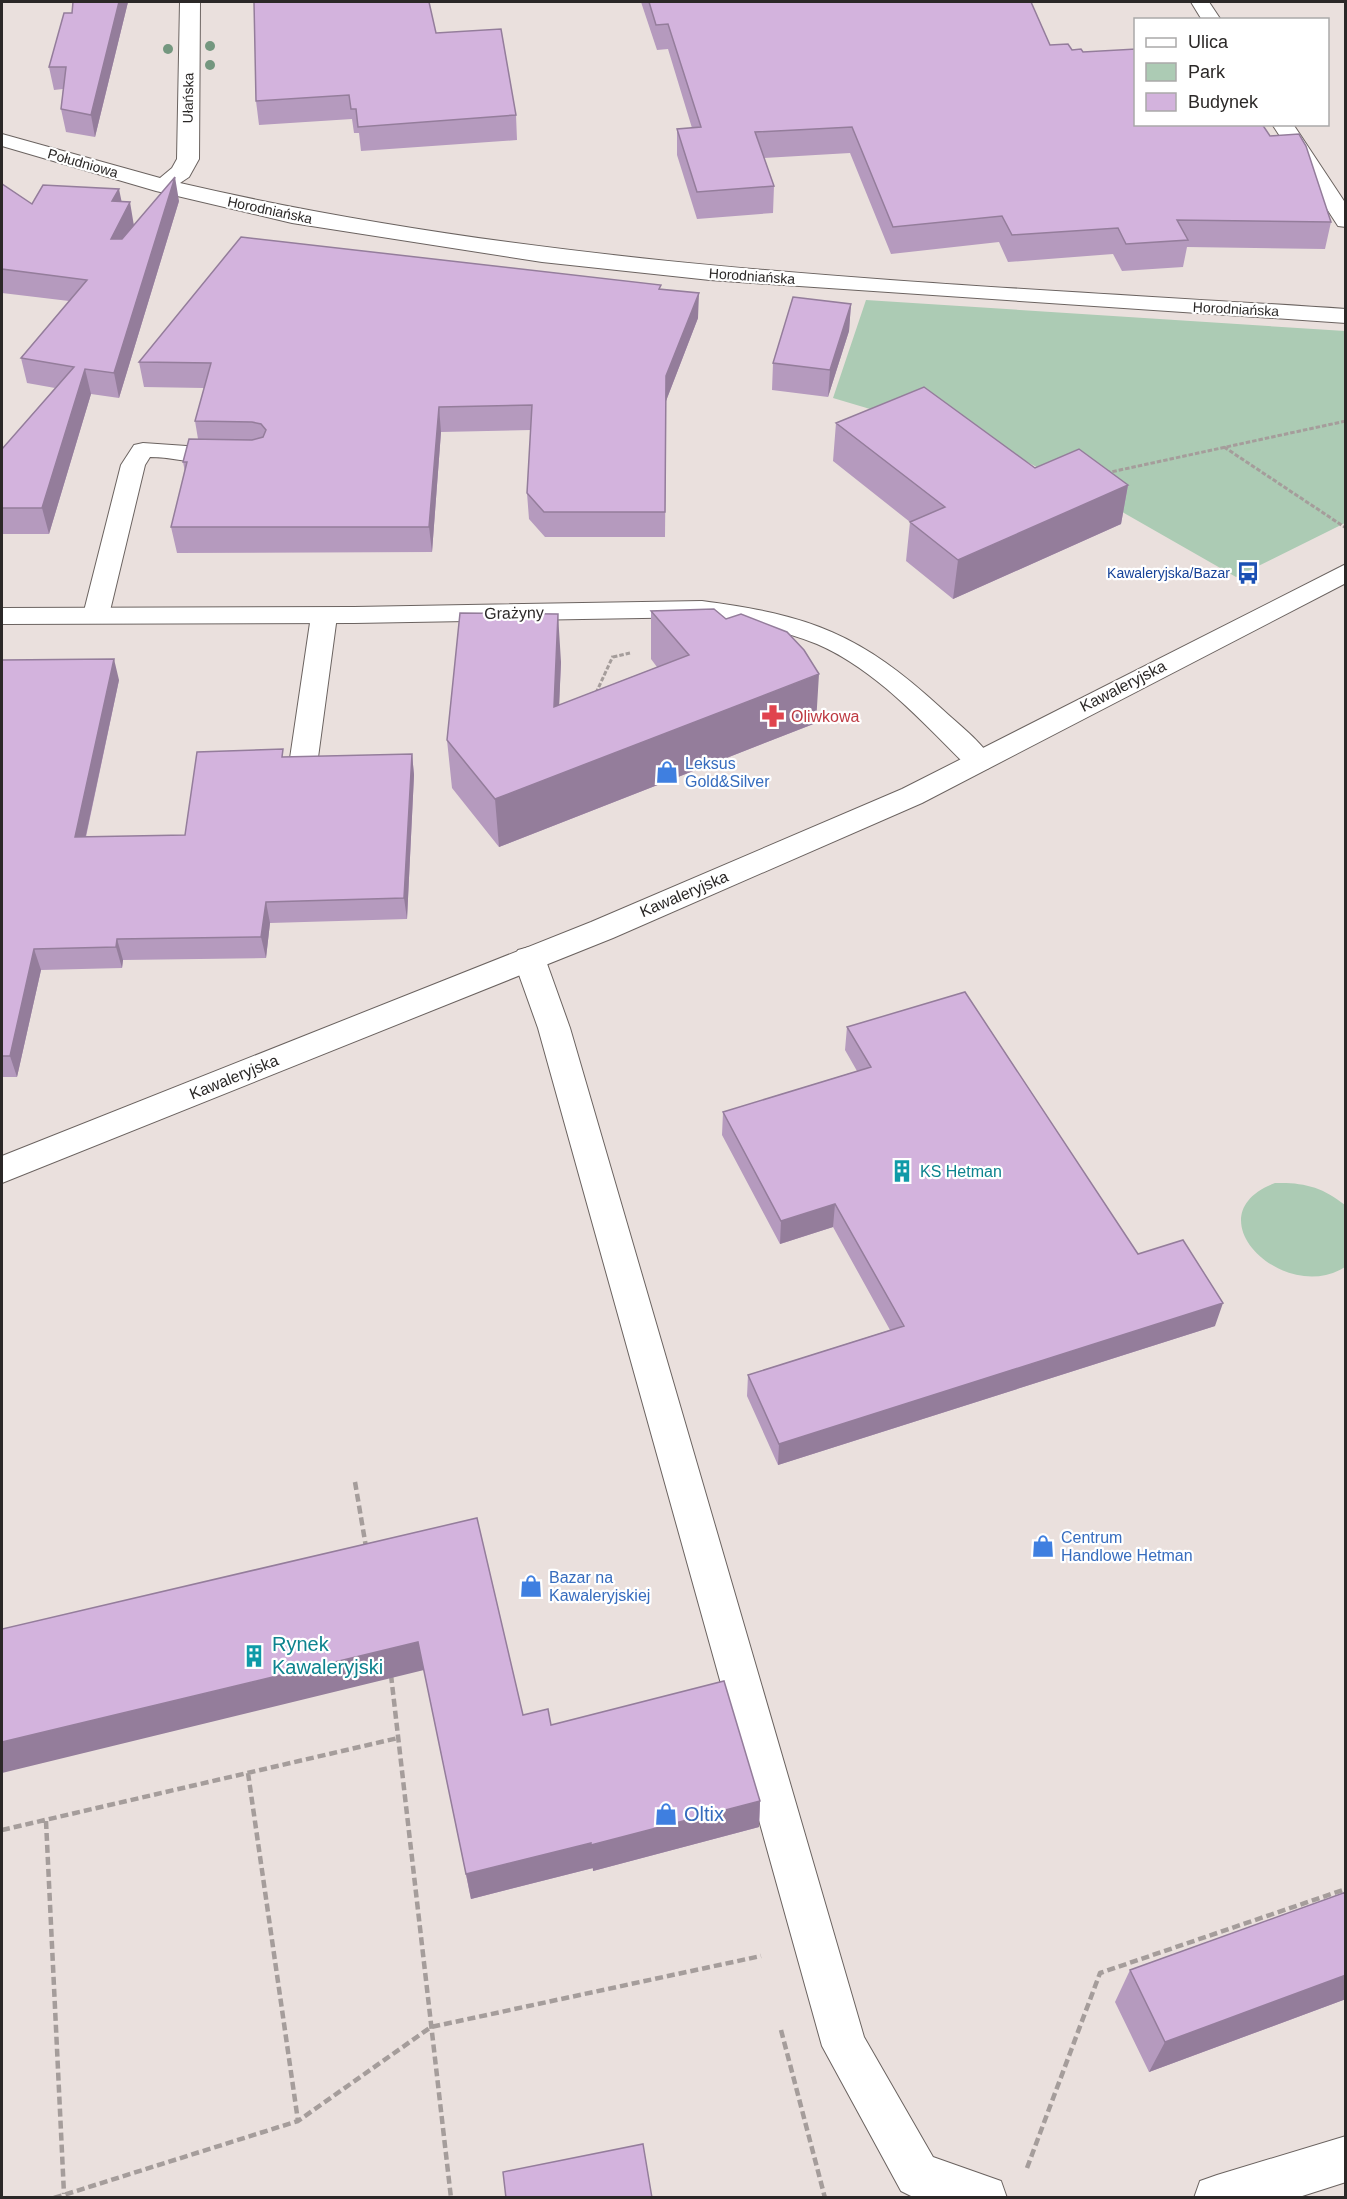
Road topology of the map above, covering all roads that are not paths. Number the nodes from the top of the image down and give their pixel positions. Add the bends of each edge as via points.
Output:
1 (190, 2) edge
2 (1200, 2) edge
3 (1211, 18) edge
4 (1283, 126) edge
5 (2, 140) edge
6 (164, 186) junction
7 (1346, 221) edge
8 (1346, 316) edge
9 (256, 456) edge
10 (1346, 572) edge
11 (96, 615) junction
12 (324, 615) junction
13 (2, 616) edge
14 (979, 761) junction
15 (303, 765) edge
16 (529, 958) junction
17 (2, 1170) edge
18 (1346, 2158) edge
19 (984, 2198) edge
20 (1217, 2198) edge

1 - 6 street, Ułańska via 188,159 181,172
2 - 3 street
4 - 7 street
5 - 6 street, Południowa
6 - 8 street, Horodniańska via 292,216 542,255 710,273
9 - 11 street via 143,450 133,465
10 - 14 street, Kawaleryjska
11 - 12 street, Grażyny
11 - 13 street, Grażyny
12 - 14 street, Grażyny via 702,609 756,615 815,633 866,660
12 - 15 street
14 - 16 street, Kawaleryjska via 912,796
16 - 17 street, Kawaleryjska
16 - 19 street via 554,1028 844,2046 917,2175
18 - 20 street

